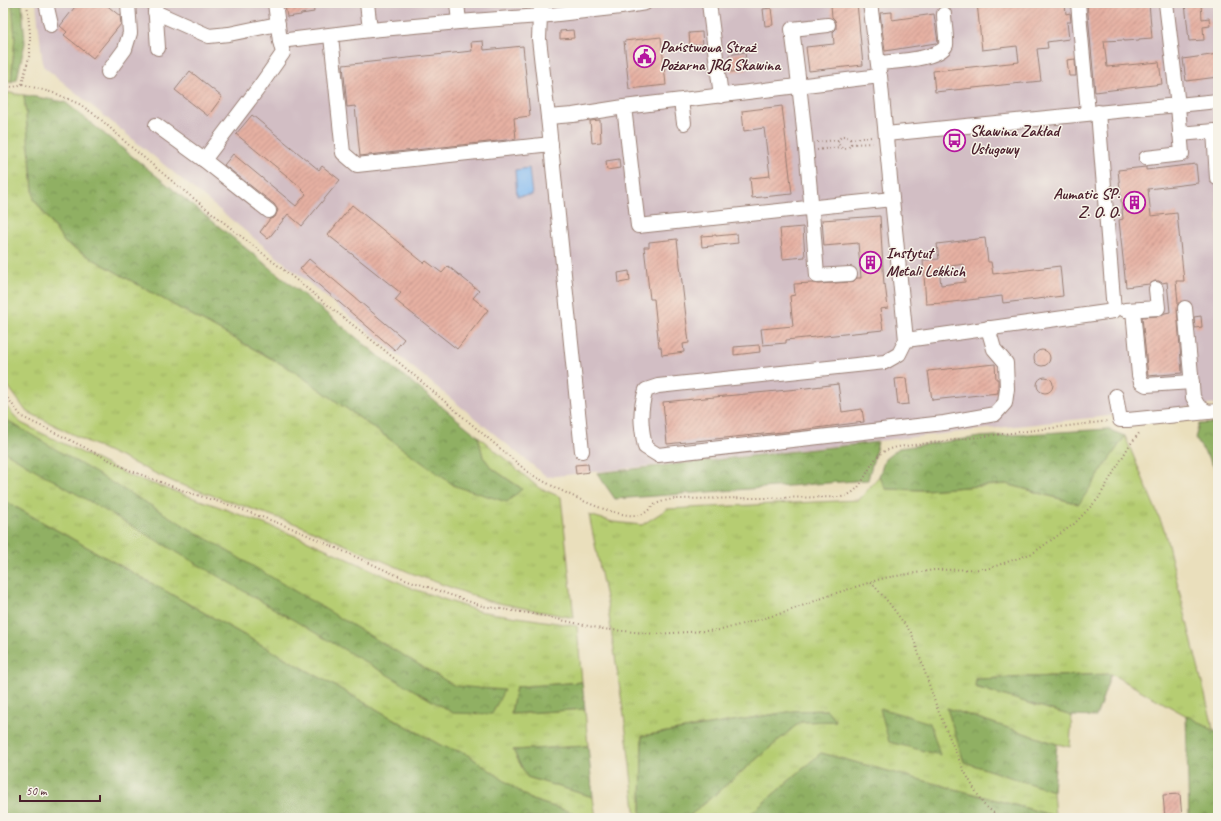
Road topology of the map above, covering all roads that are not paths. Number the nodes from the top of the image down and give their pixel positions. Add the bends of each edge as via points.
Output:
1 (46, 3) edge
2 (128, 3) edge
3 (275, 3) edge
4 (367, 3) edge
5 (457, 3) edge
6 (645, 3) edge
7 (709, 3) edge
8 (870, 3) edge
9 (1078, 3) edge
10 (1166, 3) edge
11 (155, 7) edge
12 (541, 10) edge
13 (944, 14) dead end
14 (459, 22) junction
15 (278, 24) junction
16 (51, 25) dead end
17 (828, 25) dead end
18 (370, 30) junction
19 (331, 36) junction
20 (280, 41) junction
21 (158, 48) dead end
22 (879, 70) junction
23 (108, 72) dead end
24 (800, 86) junction
25 (721, 96) junction
26 (681, 101) junction
27 (1218, 101) edge
28 (1178, 106) junction
29 (624, 108) junction
30 (1093, 113) junction
31 (548, 117) junction
32 (684, 123) dead end
33 (156, 125) dead end
34 (1180, 134) junction
35 (879, 135) junction
36 (551, 144) junction
37 (1146, 158) dead end
38 (204, 160) junction
39 (1217, 178) edge
40 (892, 199) junction
41 (812, 207) junction
42 (268, 211) dead end
43 (850, 274) dead end
44 (1156, 290) dead end
45 (1185, 308) dead end
46 (1133, 310) junction
47 (1114, 311) junction
48 (988, 328) junction
49 (906, 340) junction
50 (1192, 382) junction
51 (1116, 396) dead end
52 (1213, 412) edge
53 (582, 451) dead end

1 - 16 street
2 - 23 street via 130,33 125,49
3 - 15 street
4 - 18 street
5 - 14 street
6 - 12 street via 621,7
7 - 25 street
8 - 22 street
9 - 30 street
10 - 28 street
11 - 15 street via 209,36
11 - 21 street
12 - 14 street
12 - 31 street via 539,38
13 - 22 street via 946,45 942,51
14 - 18 street
15 - 20 street
17 - 24 street via 792,29
18 - 19 street
19 - 20 street
19 - 36 street via 343,153 357,165
20 - 38 street via 283,53
22 - 24 street
22 - 35 street
24 - 25 street
24 - 41 street
25 - 26 street
26 - 29 street
26 - 32 street
27 - 28 street
28 - 30 street
28 - 34 street
29 - 31 street
29 - 41 street via 638,226
30 - 35 street
30 - 47 street
31 - 36 street
33 - 38 street
34 - 37 street via 1182,154
34 - 39 street via 1214,131
35 - 40 street
36 - 53 street
38 - 42 street
40 - 41 street
40 - 49 street
41 - 43 street via 817,276
44 - 46 street via 1158,308
45 - 50 street
46 - 47 street
46 - 50 street via 1141,382 1146,385
47 - 48 street
48 - 49 street
48 - 49 street via 994,349 1006,363 1005,403 996,414 944,423 658,455 645,447 641,423 646,390 658,386 885,362 899,354
50 - 52 street via 1193,397 1198,406
51 - 52 street via 1120,420

